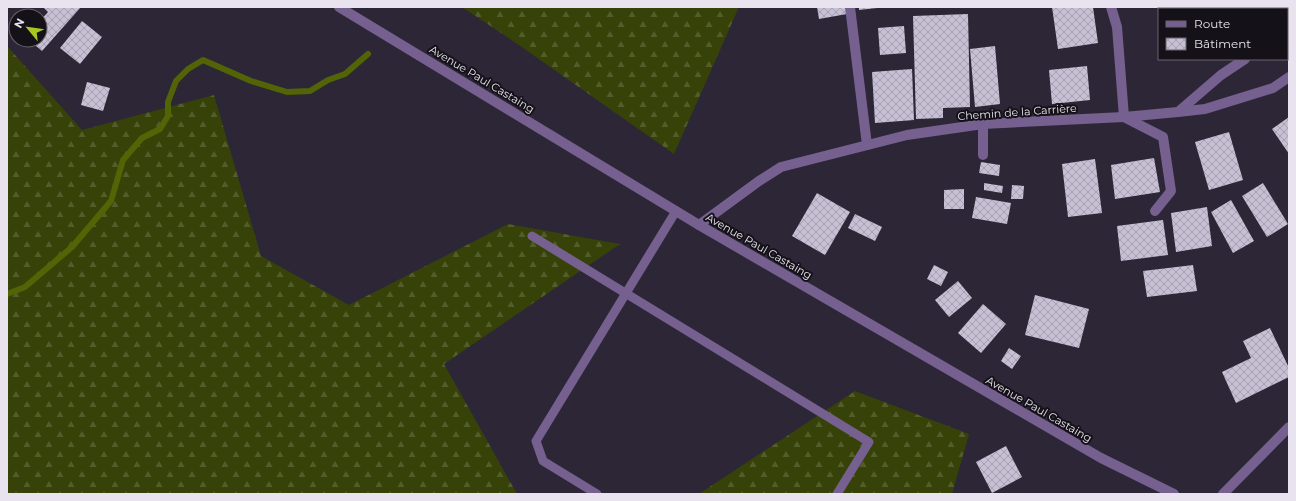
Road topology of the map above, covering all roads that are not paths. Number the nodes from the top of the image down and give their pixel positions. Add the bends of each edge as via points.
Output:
1 (339, 7) edge
2 (850, 7) edge
3 (1111, 7) edge
4 (1244, 60) edge
5 (1289, 78) edge
6 (1178, 112) junction
7 (1124, 117) junction
8 (983, 124) junction
9 (867, 145) junction
10 (983, 155) dead end
11 (676, 211) junction
12 (1156, 211) dead end
13 (699, 225) junction
14 (532, 236) dead end
15 (626, 294) junction
16 (1289, 427) edge
17 (597, 494) edge
18 (837, 494) edge
19 (1174, 494) edge
20 (1223, 494) edge

1 - 11 street, Avenue Paul Castaing
2 - 9 street
3 - 7 street via 1117,26
4 - 6 street
5 - 6 street, Chemin de la Carrière via 1273,88 1204,109
6 - 7 street, Chemin de la Carrière
7 - 8 street, Chemin de la Carrière
7 - 12 street via 1163,137 1171,192
8 - 9 street, Chemin de la Carrière via 907,135
8 - 10 street
9 - 13 street, Chemin de la Carrière via 781,167
11 - 13 street, Avenue Paul Castaing
11 - 15 lane
13 - 19 street, Avenue Paul Castaing via 1101,458
14 - 15 lane
15 - 17 lane via 536,442 543,461
15 - 18 lane via 869,442
16 - 20 street

